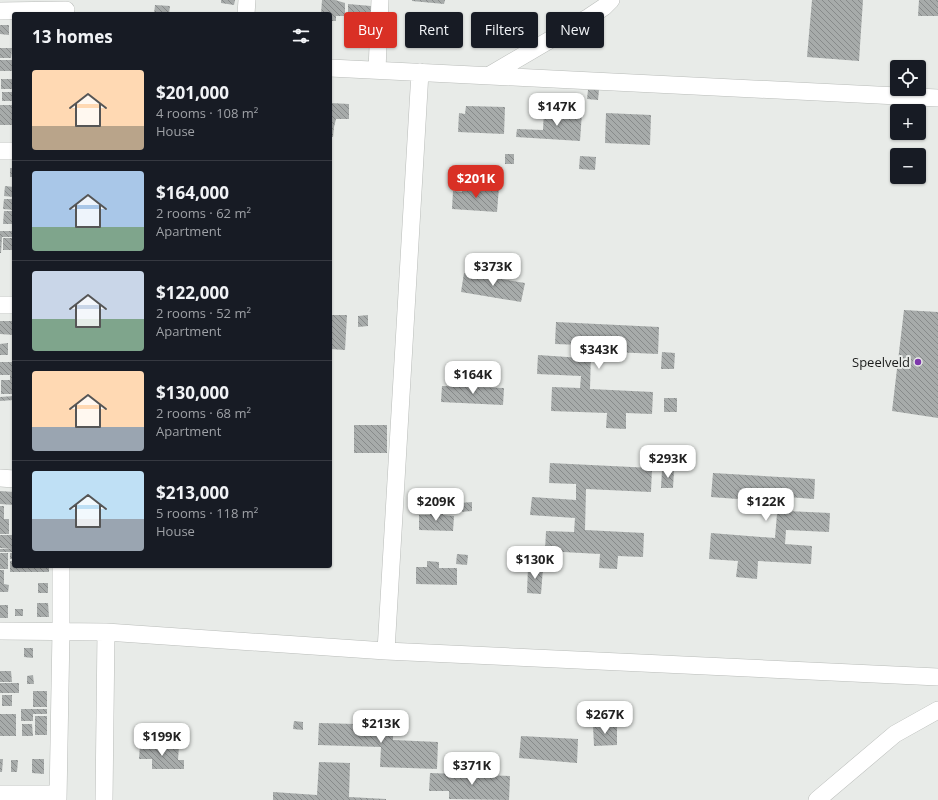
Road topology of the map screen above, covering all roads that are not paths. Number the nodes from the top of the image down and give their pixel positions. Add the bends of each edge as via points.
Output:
1 (247, 0) edge
2 (380, 0) edge
3 (612, 0) edge
4 (66, 8) edge
5 (0, 11) edge
6 (246, 12) edge
7 (332, 68) edge
8 (377, 70) junction
9 (420, 72) junction
10 (488, 76) junction
11 (938, 98) edge
12 (0, 151) edge
13 (12, 151) edge
14 (0, 305) edge
15 (12, 305) edge
16 (0, 478) edge
17 (12, 479) edge
18 (61, 568) edge
19 (0, 631) edge
20 (61, 631) junction
21 (106, 632) junction
22 (386, 651) junction
23 (938, 677) edge
24 (938, 710) edge
25 (0, 794) edge
26 (58, 797) edge
27 (104, 800) edge
28 (817, 800) edge

1 - 6 street
2 - 8 street
3 - 10 street
4 - 5 street
7 - 8 street
8 - 9 street
9 - 10 street
9 - 22 street
10 - 11 street
12 - 13 street
14 - 15 street
16 - 17 street
18 - 20 street
19 - 20 street
20 - 21 street
20 - 26 street
21 - 22 street
21 - 27 street
22 - 23 street
24 - 28 street via 895,734
25 - 26 street

